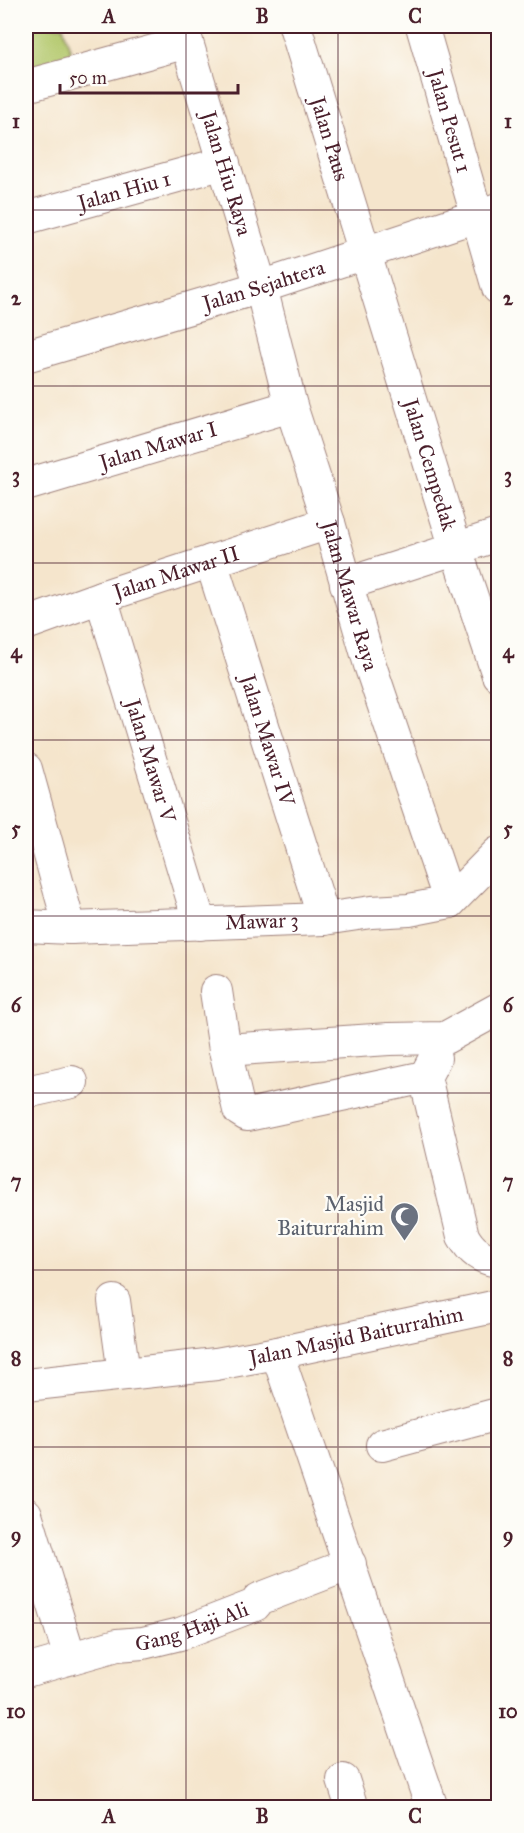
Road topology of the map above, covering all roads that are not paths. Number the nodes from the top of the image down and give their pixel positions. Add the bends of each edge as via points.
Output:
1 (296, 26) edge
2 (422, 26) edge
3 (184, 34) edge
4 (26, 87) edge
5 (224, 163) junction
6 (488, 213) edge
7 (26, 218) edge
8 (364, 253) junction
9 (261, 286) junction
10 (498, 288) edge
11 (26, 356) edge
12 (291, 406) junction
13 (26, 485) edge
14 (329, 523) junction
15 (498, 535) edge
16 (456, 549) junction
17 (211, 561) junction
18 (346, 584) junction
19 (101, 597) junction
20 (26, 624) edge
21 (498, 675) edge
22 (26, 769) edge
23 (498, 853) edge
24 (450, 902) junction
25 (324, 919) junction
26 (200, 924) junction
27 (26, 926) edge
28 (70, 928) junction
29 (216, 991) dead end
30 (498, 1009) edge
31 (445, 1038) junction
32 (225, 1050) junction
33 (425, 1077) junction
34 (72, 1082) dead end
35 (26, 1092) edge
36 (498, 1261) edge
37 (114, 1301) dead end
38 (498, 1306) edge
39 (277, 1353) junction
40 (124, 1374) junction
41 (26, 1385) edge
42 (498, 1414) edge
43 (382, 1445) dead end
44 (26, 1514) edge
45 (350, 1564) junction
46 (70, 1658) junction
47 (26, 1671) edge
48 (432, 1808) edge

1 - 8 street, Jalan Paus
2 - 6 street, Jalan Pesut 1
3 - 4 street
3 - 5 street, Jalan Hiu Raya
5 - 7 street, Jalan Hiu 1
5 - 9 street, Jalan Hiu Raya
6 - 8 street, Jalan Sejahtera
6 - 10 street, Jalan Pesut 1
8 - 9 street, Jalan Sejahtera
8 - 16 street, Jalan Cempedak
9 - 11 street, Jalan Sejahtera
9 - 12 street, Jalan Mawar Raya
12 - 13 street, Jalan Mawar I
12 - 14 street, Jalan Mawar Raya
14 - 17 street, Jalan Mawar II
14 - 18 street, Jalan Mawar Raya
15 - 16 street
16 - 18 street
16 - 21 street, Jalan Cempedak
17 - 19 street, Jalan Mawar II
17 - 25 street, Jalan Mawar IV
18 - 24 street, Jalan Mawar Raya
19 - 20 street, Jalan Mawar II
19 - 26 street, Jalan Mawar V
22 - 28 street
23 - 24 street
24 - 25 street, Mawar 3
25 - 26 street, Mawar 3
26 - 28 street, Mawar 3
27 - 28 street, Mawar 3
29 - 32 street
30 - 31 street
31 - 32 street
31 - 33 street
32 - 33 street via 236,1102 239,1110 247,1114
33 - 36 street via 464,1236 476,1253
34 - 35 street
37 - 40 street
38 - 39 street, Jalan Masjid Baiturrahim
39 - 40 street, Jalan Masjid Baiturrahim via 214,1357
39 - 45 street
40 - 41 street, Jalan Masjid Baiturrahim
42 - 43 street
44 - 46 street
45 - 46 street, Gang Haji Ali via 180,1634
45 - 48 street
46 - 47 street, Gang Haji Ali

